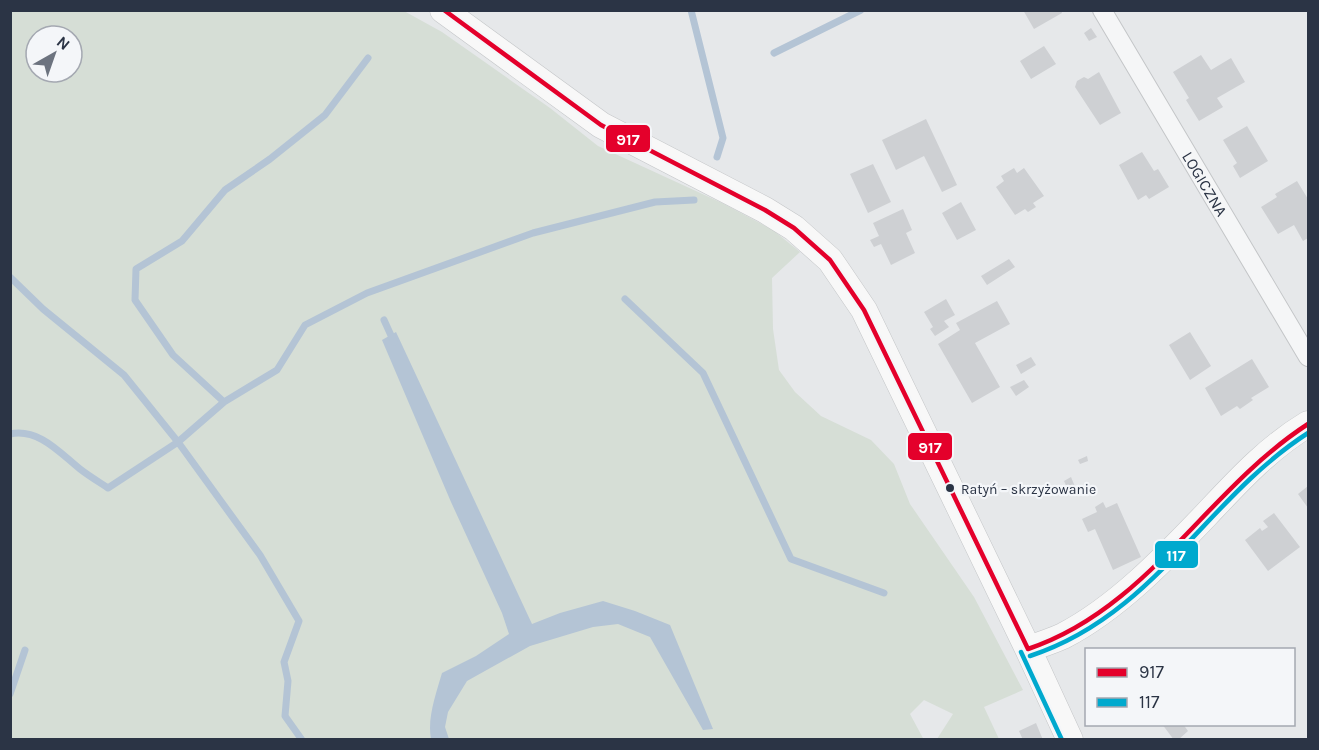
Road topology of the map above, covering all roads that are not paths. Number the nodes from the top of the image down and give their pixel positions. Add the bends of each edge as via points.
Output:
1 (443, 10) edge
2 (1102, 10) edge
3 (1308, 357) edge
4 (1308, 424) edge
5 (1028, 649) junction
6 (1070, 740) edge

1 - 5 street via 601,125 765,210 794,228 830,260 864,310
2 - 3 street, LOGICZNA
4 - 5 street via 1283,439 1250,469 1170,552 1111,604 1062,636
5 - 6 street

